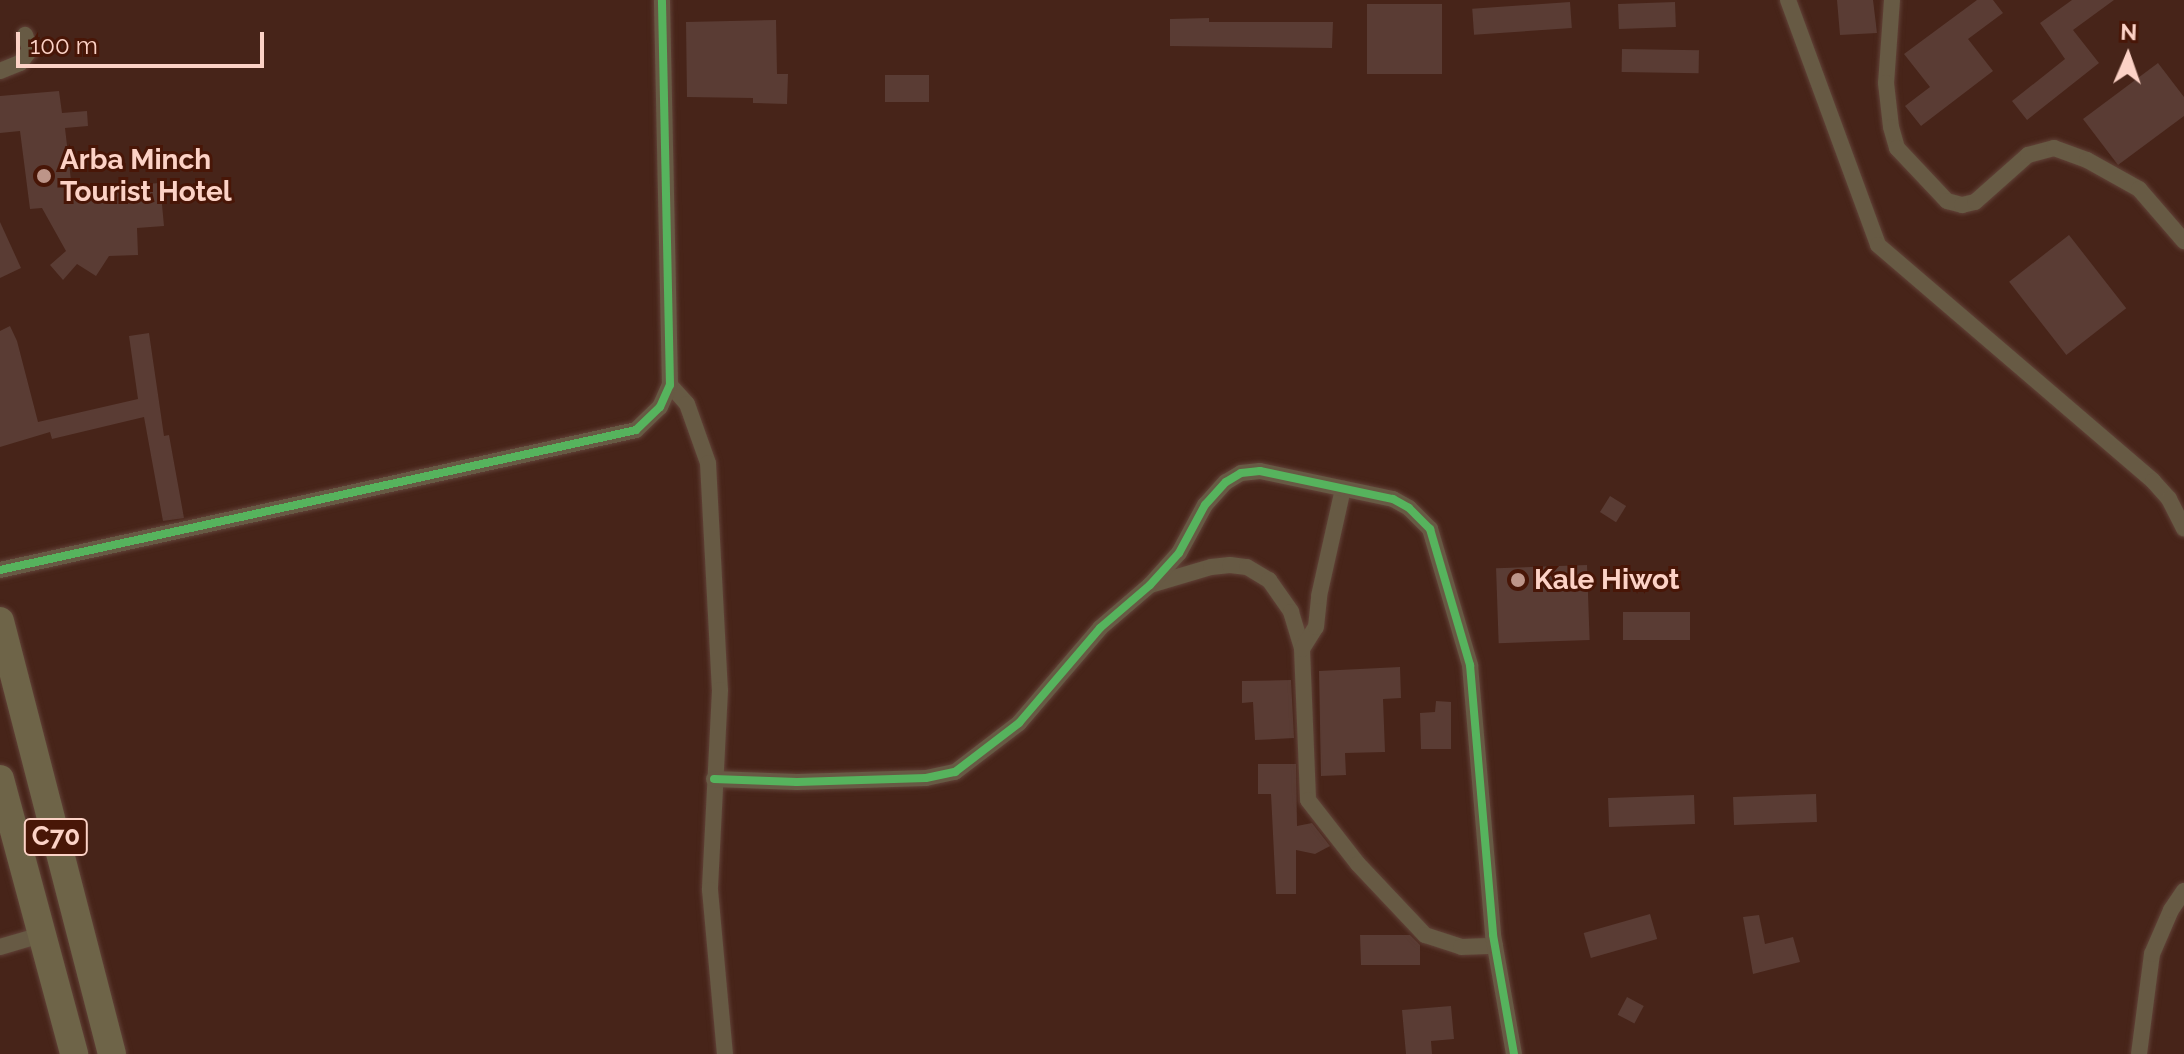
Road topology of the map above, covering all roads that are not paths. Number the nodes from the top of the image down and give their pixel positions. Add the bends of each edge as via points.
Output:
1 (662, 0) edge
2 (1788, 0) edge
3 (1892, 0) edge
4 (25, 35) dead end
5 (0, 71) edge
6 (2184, 241) edge
7 (670, 385) junction
8 (1343, 489) junction
9 (2184, 528) edge
10 (0, 570) edge
11 (1150, 585) junction
12 (0, 621) edge
13 (1302, 649) junction
14 (0, 779) edge
15 (714, 779) junction
16 (2184, 891) edge
17 (41, 935) junction
18 (1495, 946) junction
19 (0, 947) edge
20 (74, 1054) edge
21 (112, 1054) edge
22 (725, 1054) edge
23 (1514, 1054) edge
24 (2139, 1054) edge

1 - 7 street
2 - 9 street via 1878,245 2153,481
3 - 6 street via 1886,72 1891,127 1897,148 1947,201 1975,202 2028,155 2054,148 2139,189
4 - 5 street via 30,50 20,63
7 - 10 street via 660,407 636,430
7 - 15 street via 687,404 708,463 720,690
8 - 11 street via 1260,471 1241,473 1205,505 1179,553
8 - 13 street via 1316,627
8 - 18 street via 1393,499 1430,529 1470,665
11 - 13 street via 1211,567 1247,567 1280,592
11 - 15 street via 1100,628 1019,723 955,772 926,778 797,782
12 - 21 highway, C70
13 - 18 street via 1308,800 1358,864 1425,935 1461,947
14 - 17 highway, C70
15 - 22 street via 710,890
16 - 24 street via 2152,954
17 - 19 street
17 - 20 highway, C70
18 - 23 street

